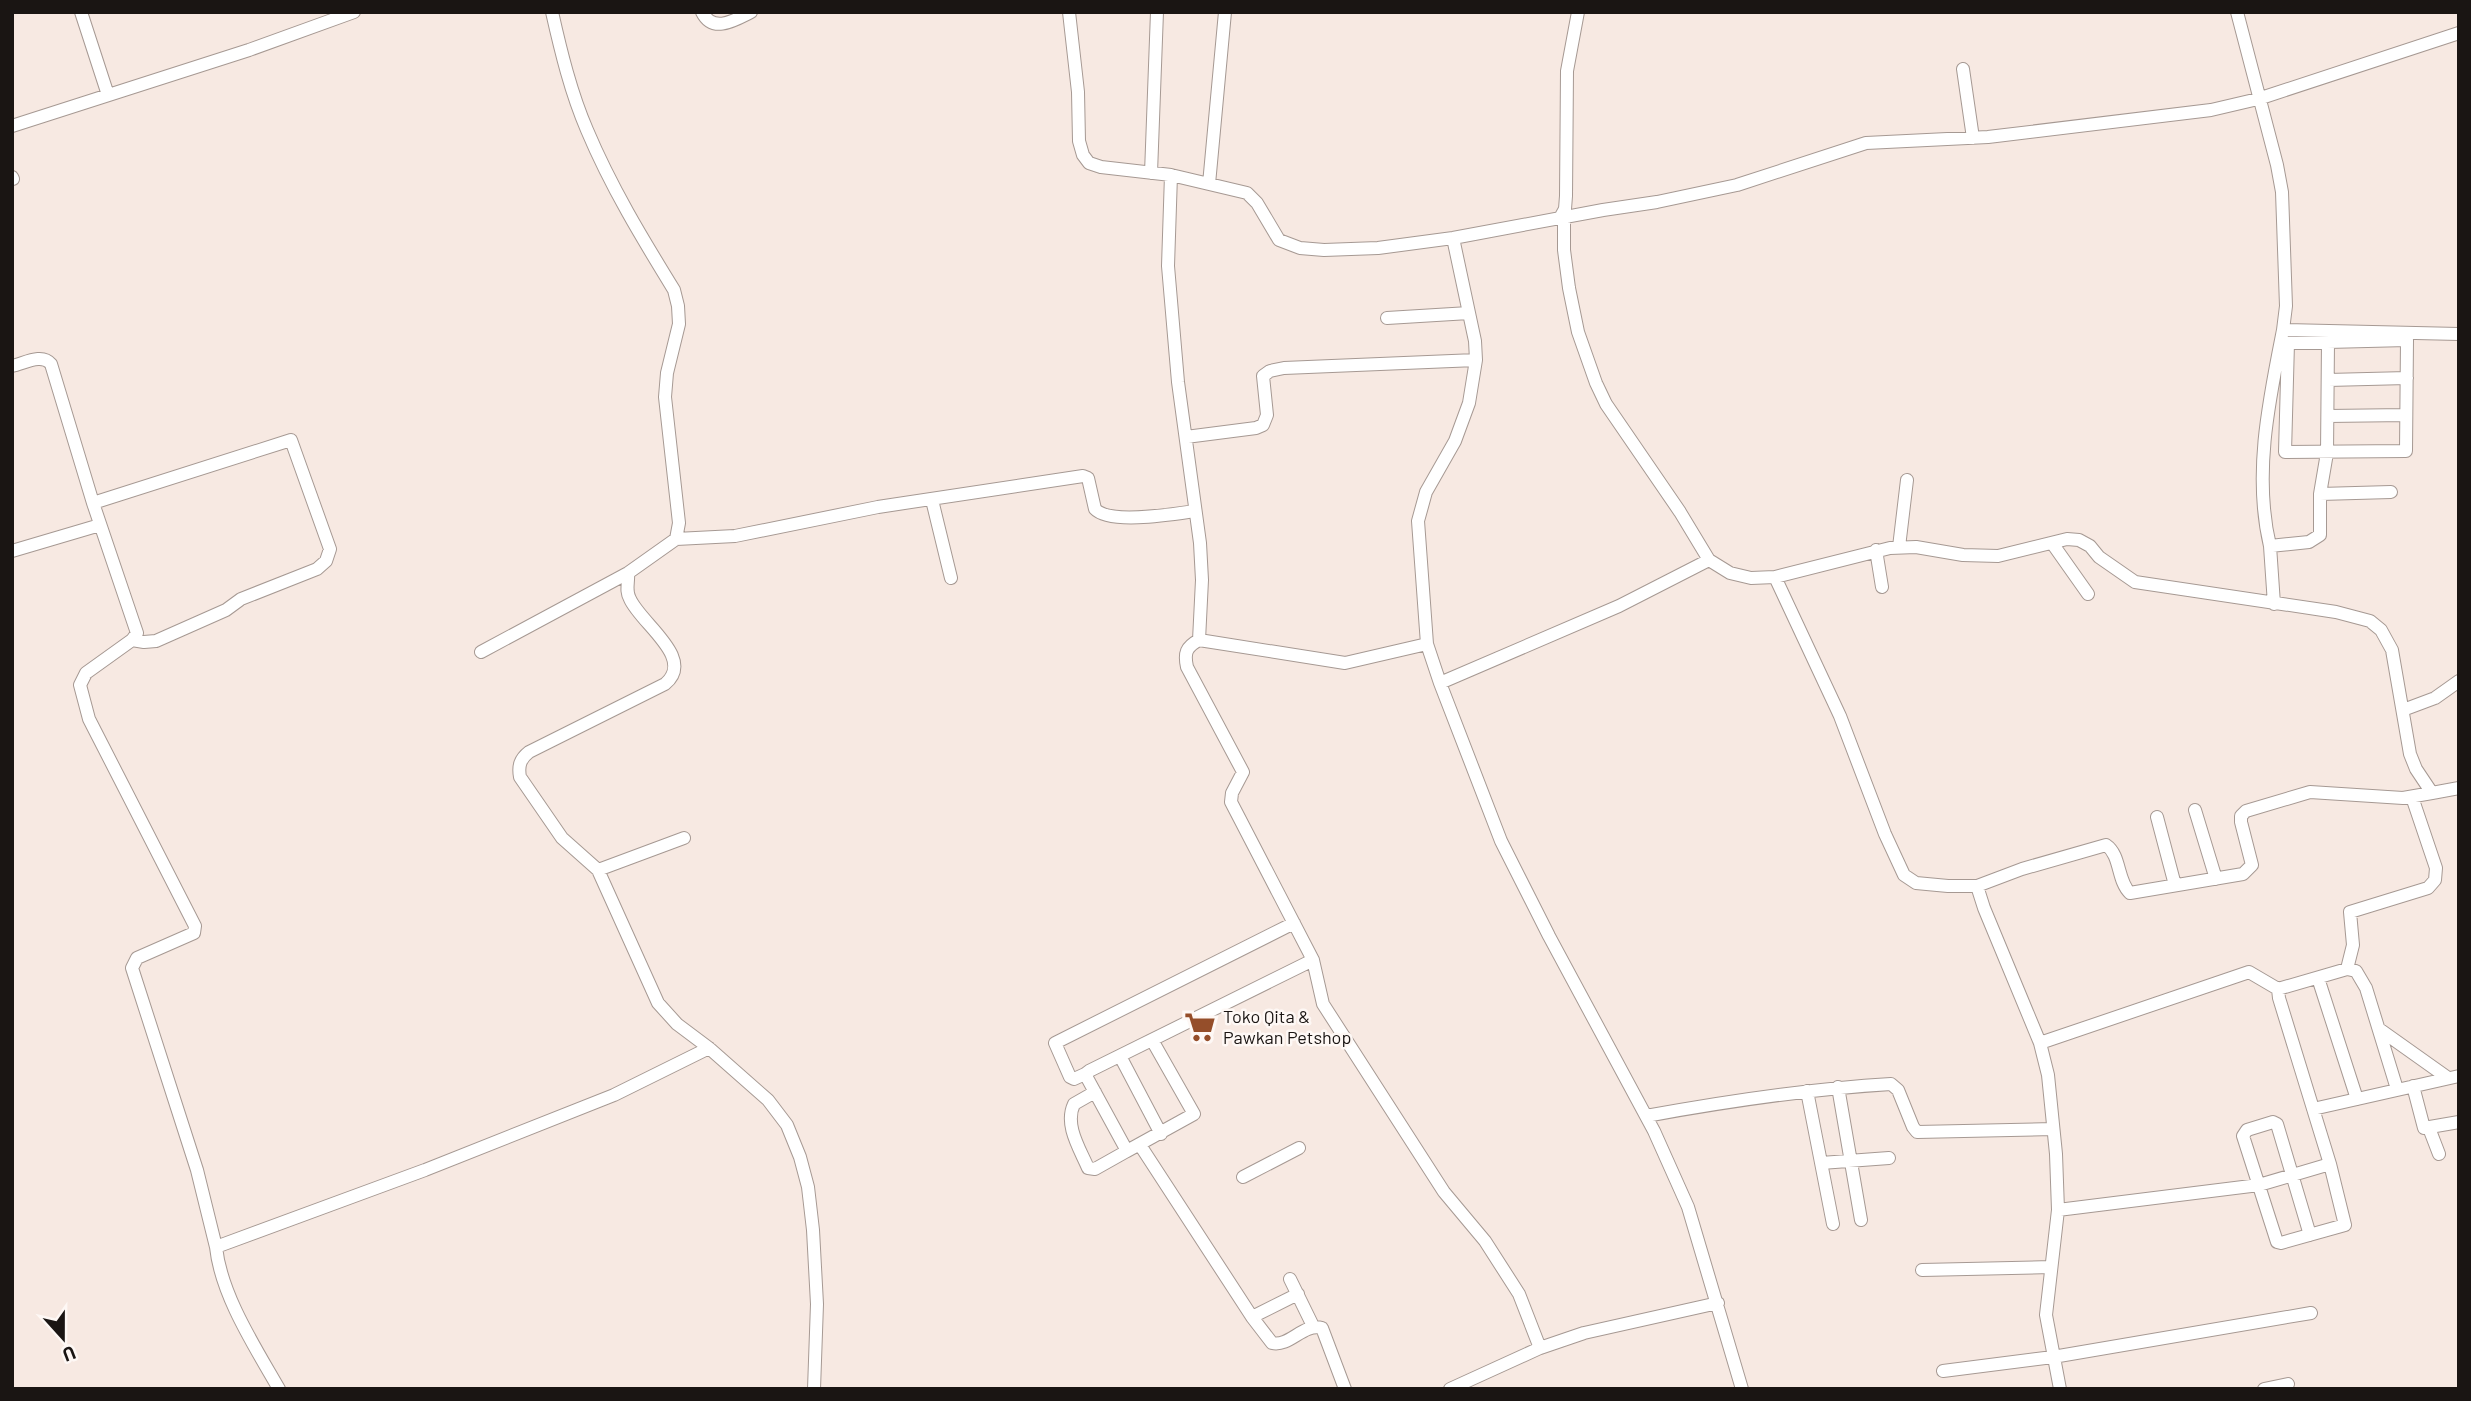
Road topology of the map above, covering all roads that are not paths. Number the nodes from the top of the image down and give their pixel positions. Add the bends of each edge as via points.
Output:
1 (80, 12) edge
2 (354, 12) edge
3 (552, 12) edge
4 (702, 12) edge
5 (751, 12) edge
6 (1069, 12) edge
7 (1157, 12) edge
8 (1225, 12) edge
9 (1578, 12) edge
10 (2237, 12) edge
11 (2459, 33) edge
12 (1963, 69) dead end
13 (108, 94) junction
14 (2258, 99) junction
15 (12, 126) edge
16 (1973, 138) junction
17 (1151, 173) junction
18 (1171, 175) junction
19 (1209, 184) junction
20 (1562, 217) junction
21 (1453, 238) junction
22 (1469, 313) junction
23 (1387, 318) dead end
24 (2283, 330) junction
25 (2459, 334) edge
26 (2328, 342) junction
27 (1476, 360) junction
28 (12, 366) edge
29 (2407, 379) junction
30 (2328, 380) junction
31 (2406, 415) junction
32 (2328, 416) junction
33 (1186, 437) junction
34 (2327, 453) junction
35 (1907, 480) dead end
36 (2391, 492) dead end
37 (2320, 494) junction
38 (932, 500) junction
39 (93, 503) junction
40 (1195, 511) junction
41 (100, 525) junction
42 (676, 540) junction
43 (2052, 543) junction
44 (2270, 546) junction
45 (1899, 547) junction
46 (1876, 550) junction
47 (12, 551) edge
48 (1709, 560) junction
49 (628, 573) junction
50 (1775, 577) junction
51 (951, 578) dead end
52 (1882, 587) dead end
53 (2088, 594) dead end
54 (2274, 604) junction
55 (132, 640) junction
56 (1199, 640) junction
57 (1427, 644) junction
58 (481, 652) dead end
59 (2459, 681) edge
60 (1440, 683) junction
61 (2403, 710) junction
62 (2459, 788) edge
63 (2432, 793) junction
64 (2412, 797) junction
65 (2195, 810) dead end
66 (2157, 817) dead end
67 (684, 838) dead end
68 (598, 870) junction
69 (2216, 879) junction
70 (2175, 885) junction
71 (1977, 886) junction
72 (1294, 923) junction
73 (1313, 960) junction
74 (2347, 969) junction
75 (2318, 978) junction
76 (2278, 989) junction
77 (2379, 1029) junction
78 (1152, 1040) junction
79 (2040, 1043) junction
80 (709, 1048) junction
81 (1120, 1056) junction
82 (1085, 1073) junction
83 (2453, 1077) edge
84 (2413, 1086) junction
85 (1838, 1087) junction
86 (2397, 1089) junction
87 (1807, 1091) junction
88 (1095, 1093) junction
89 (2357, 1099) junction
90 (2313, 1109) junction
91 (1646, 1116) junction
92 (2459, 1122) edge
93 (2429, 1128) junction
94 (2053, 1129) junction
95 (1161, 1134) junction
96 (1140, 1145) junction
97 (1299, 1148) dead end
98 (1127, 1151) junction
99 (2439, 1154) dead end
100 (1889, 1158) dead end
101 (1851, 1162) junction
102 (1821, 1163) junction
103 (2330, 1164) junction
104 (2293, 1175) junction
105 (1243, 1177) dead end
106 (2259, 1185) junction
107 (2058, 1210) junction
108 (1861, 1220) dead end
109 (1833, 1224) dead end
110 (2310, 1235) junction
111 (216, 1247) junction
112 (2051, 1267) junction
113 (1922, 1270) dead end
114 (1290, 1279) dead end
115 (1298, 1294) junction
116 (1718, 1303) junction
117 (2311, 1314) dead end
118 (1252, 1317) junction
119 (1313, 1326) junction
120 (1539, 1348) junction
121 (2053, 1357) junction
122 (1943, 1371) dead end
123 (2288, 1384) dead end
124 (279, 1389) edge
125 (814, 1389) edge
126 (1345, 1389) edge
127 (1450, 1389) edge
128 (1742, 1389) edge
129 (2060, 1389) edge
130 (2264, 1389) edge

1 - 13 street
2 - 13 street
3 - 42 street via 586,130 623,206 674,290 678,306 679,324 665,397 679,523
4 - 5 street via 716,24
6 - 17 street via 1083,155 1095,165
7 - 17 street
8 - 19 street
9 - 20 street via 1567,71
10 - 14 street
11 - 14 street
12 - 16 street
13 - 15 street
14 - 16 street via 2163,117
14 - 24 street via 2281,192
16 - 20 street via 1866,143 1737,185
17 - 18 street
18 - 19 street
18 - 33 street via 1168,266
19 - 21 street via 1247,193 1279,240 1300,248 1378,248
20 - 21 street
20 - 48 street via 1569,288 1591,373 1606,404
21 - 22 street
22 - 23 street
22 - 27 street
24 - 25 street
24 - 44 street via 2264,443 2263,503
26 - 29 street via 2407,340
26 - 30 street
26 - 34 street via 2288,343 2285,452
27 - 33 street via 1269,371 1263,376 1267,415 1263,425
27 - 57 street via 1469,403 1455,441 1426,492 1418,521
28 - 39 street via 40,358 51,364
29 - 30 street
29 - 31 street
30 - 32 street
31 - 32 street
31 - 34 street via 2406,452
32 - 34 street
33 - 40 street
34 - 37 street
35 - 45 street
36 - 37 street
37 - 44 street via 2320,535 2309,542
38 - 40 street via 1083,477 1091,486 1095,509 1105,516
38 - 42 street via 735,536
38 - 51 street
39 - 41 street
39 - 55 street via 291,440 330,549 317,569 241,599 156,641
40 - 56 street via 1202,580
41 - 47 street
41 - 55 street via 137,633
42 - 49 street
43 - 45 street via 1998,556
43 - 53 street
43 - 54 street via 2080,540 2135,582
44 - 54 street
45 - 46 street
46 - 50 street
46 - 52 street
48 - 50 street via 1730,573
48 - 60 street via 1619,606
49 - 58 street
49 - 68 street via 628,596 672,654 674,675 529,752 518,769 562,838
50 - 71 street via 1840,716 1905,875 1916,883
54 - 61 street via 2336,612 2370,621 2381,630 2392,650
55 - 111 street via 86,673 80,685 89,719 195,926 194,933 137,958 132,968 197,1170
56 - 57 street via 1345,663
56 - 72 street via 1184,655 1243,772 1231,802
57 - 60 street
59 - 61 street via 2435,698
60 - 91 street via 1501,841
61 - 63 street via 2413,761
62 - 63 street
63 - 64 street
64 - 69 street via 2310,792 2246,811 2241,822 2251,869
64 - 74 street via 2436,868 2435,880 2428,888 2350,912 2353,945
65 - 69 street
66 - 70 street
67 - 68 street
68 - 80 street via 658,1003
69 - 70 street
70 - 71 street via 2128,891 2113,851 2106,845
71 - 79 street
72 - 73 street
72 - 82 street via 1055,1043 1070,1077
73 - 78 street
73 - 120 street via 1323,1004 1444,1192 1485,1241 1519,1294
74 - 75 street
74 - 77 street via 2356,971 2366,988
75 - 76 street
75 - 89 street
76 - 79 street via 2249,972
76 - 90 street
77 - 83 street
77 - 86 street
78 - 81 street
78 - 95 street via 1194,1114
79 - 94 street
80 - 111 street via 614,1095
80 - 125 street via 781,1114 800,1157 808,1187 817,1304
81 - 82 street
81 - 95 street
82 - 88 street
83 - 84 street
84 - 86 street
84 - 93 street via 2421,1124
85 - 87 street
85 - 94 street via 1894,1085 1917,1132
85 - 101 street
86 - 89 street
87 - 91 street
87 - 102 street
88 - 98 street
88 - 98 street via 1074,1104 1070,1116 1088,1168 1095,1169
89 - 90 street
90 - 103 street
91 - 116 street via 1688,1207
92 - 93 street
93 - 99 street
94 - 107 street
95 - 96 street
96 - 98 street
96 - 118 street
97 - 105 street
100 - 101 street
101 - 102 street
101 - 108 street
102 - 109 street
103 - 104 street
103 - 110 street via 2345,1225
104 - 106 street
104 - 106 street via 2273,1122 2247,1130 2243,1136
104 - 110 street
106 - 107 street
106 - 110 street via 2277,1242
107 - 112 street
111 - 124 street via 217,1262 239,1317
112 - 113 street
112 - 121 street via 2046,1315
114 - 115 street
115 - 118 street
115 - 119 street
116 - 120 street via 1584,1333
116 - 128 street
117 - 121 street
118 - 119 street via 1275,1345
119 - 126 street via 1322,1328
120 - 127 street
121 - 122 street
121 - 129 street
123 - 130 street

